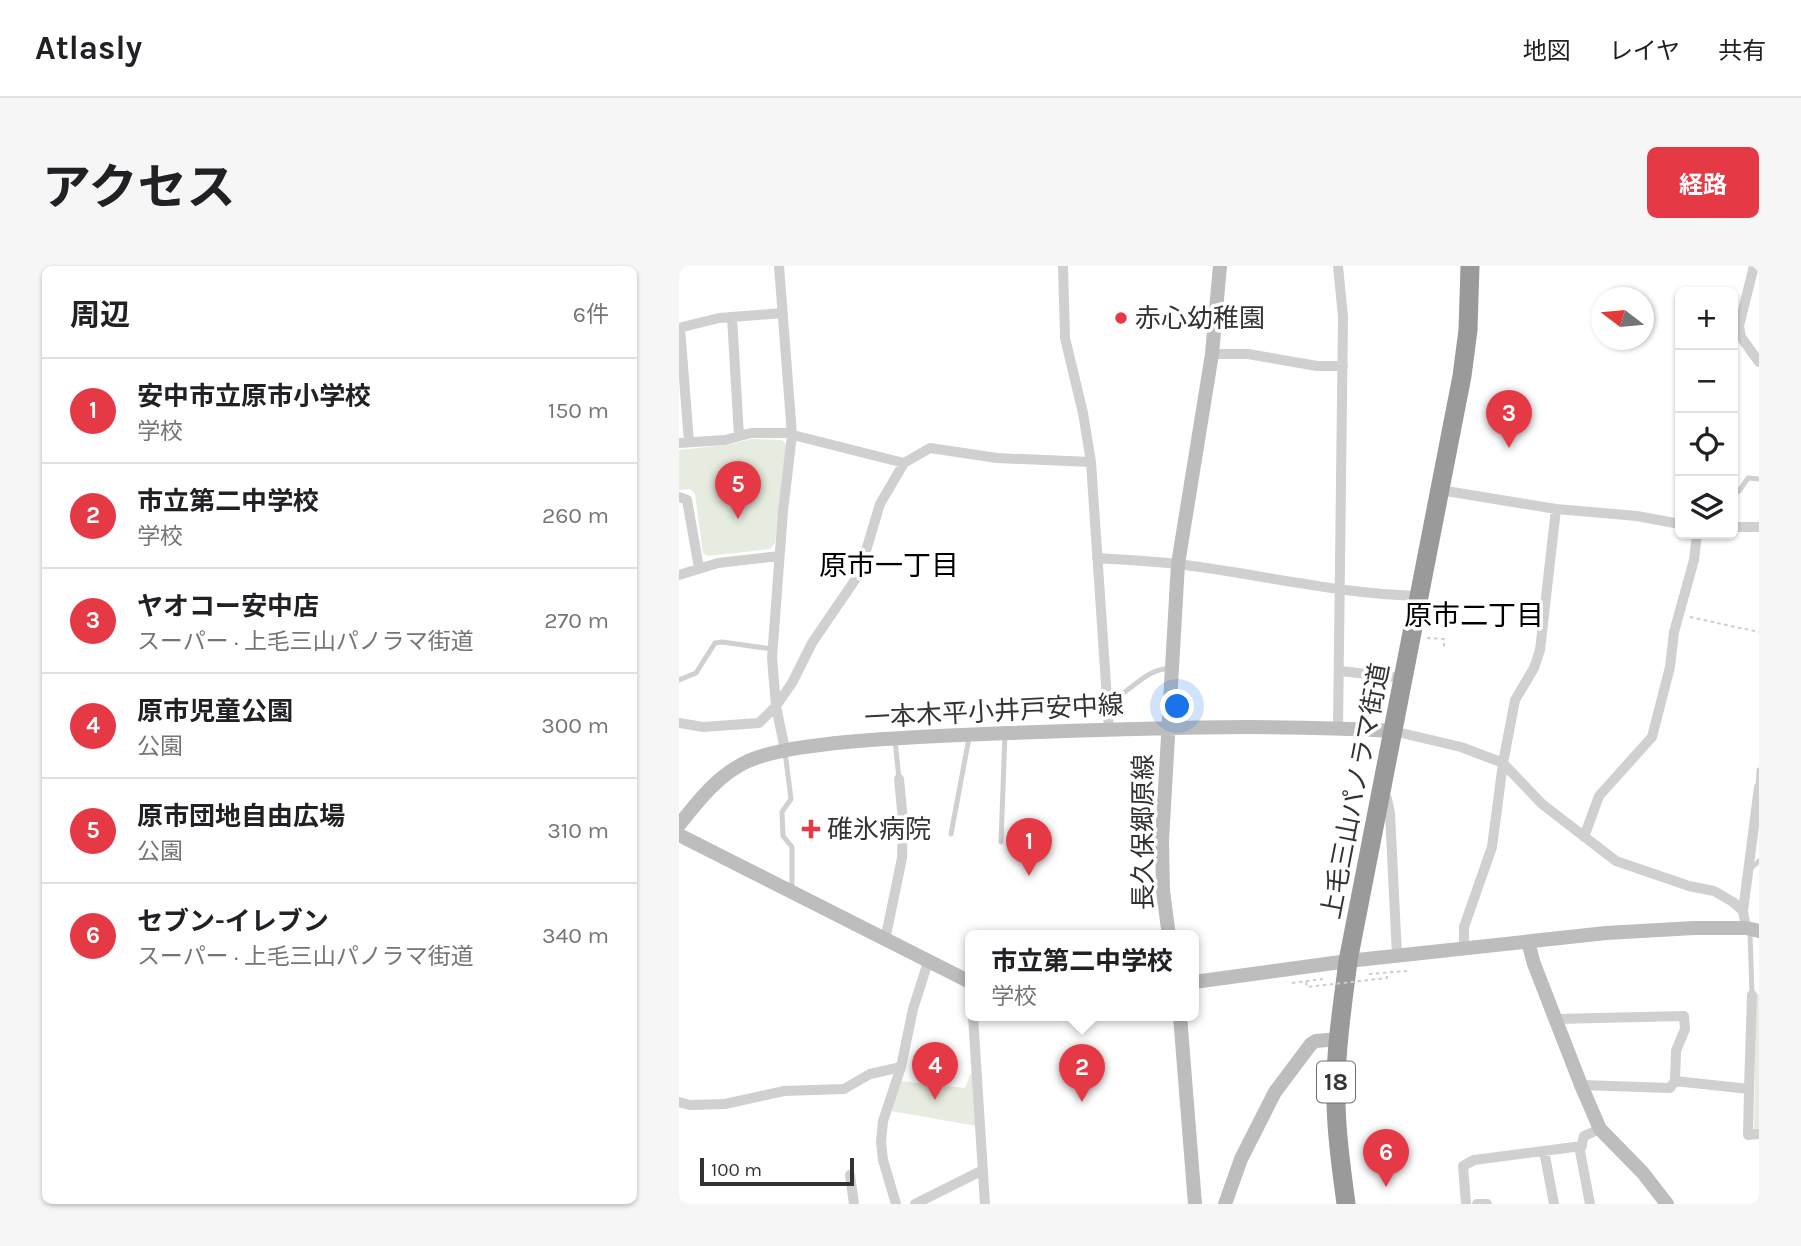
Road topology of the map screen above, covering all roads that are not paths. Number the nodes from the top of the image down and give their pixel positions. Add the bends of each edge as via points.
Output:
1 (779, 266) edge
2 (1063, 266) edge
3 (1220, 266) edge
4 (1338, 266) edge
5 (1470, 266) edge
6 (1754, 266) edge
7 (783, 313) junction
8 (732, 317) junction
9 (680, 328) edge
10 (1212, 354) junction
11 (1759, 362) edge
12 (1343, 366) junction
13 (792, 435) junction
14 (739, 436) junction
15 (684, 442) edge
16 (1091, 462) junction
17 (904, 463) junction
18 (1759, 479) edge
19 (1440, 490) junction
20 (1738, 492) edge
21 (679, 498) edge
22 (1556, 509) junction
23 (1675, 523) edge
24 (1738, 527) edge
25 (1759, 527) edge
26 (1696, 539) edge
27 (779, 556) junction
28 (1097, 558) junction
29 (1178, 564) junction
30 (699, 568) junction
31 (679, 575) edge
32 (1341, 589) junction
33 (1420, 596) junction
34 (772, 649) junction
35 (1171, 668) junction
36 (1340, 671) junction
37 (1404, 678) junction
38 (679, 680) edge
39 (1107, 701) junction
40 (776, 706) junction
41 (679, 723) edge
42 (1168, 728) junction
43 (1338, 728) junction
44 (1109, 729) junction
45 (1393, 731) junction
46 (1005, 733) junction
47 (969, 734) junction
48 (895, 737) junction
49 (785, 750) junction
50 (1503, 763) junction
51 (1759, 770) edge
52 (899, 779) joint
53 (1758, 787) edge
54 (1380, 798) junction
55 (679, 825) edge
56 (951, 834) dead end
57 (679, 835) edge
58 (1584, 837) junction
59 (1001, 842) dead end
60 (1759, 861) edge
61 (1747, 869) junction
62 (791, 892) junction
63 (1743, 911) junction
64 (1752, 929) edge
65 (1168, 930) edge
66 (885, 940) junction
67 (1528, 942) junction
68 (1464, 948) junction
69 (1397, 956) junction
70 (1348, 961) junction
71 (928, 962) junction
72 (965, 980) edge
73 (1199, 981) edge
74 (1752, 995) joint
75 (1556, 1018) junction
76 (972, 1021) edge
77 (1180, 1021) edge
78 (1339, 1040) junction
79 (901, 1067) junction
80 (1675, 1081) junction
81 (1581, 1085) junction
82 (1749, 1089) junction
83 (679, 1102) edge
84 (1600, 1129) junction
85 (1759, 1134) edge
86 (1582, 1146) junction
87 (1544, 1151) junction
88 (983, 1170) junction
89 (850, 1175) dead end
90 (853, 1204) edge
91 (896, 1204) edge
92 (915, 1204) edge
93 (985, 1204) edge
94 (1195, 1204) edge
95 (1225, 1204) edge
96 (1346, 1204) edge
97 (1466, 1204) edge
98 (1477, 1204) edge
99 (1487, 1204) edge
100 (1554, 1204) edge
101 (1590, 1204) edge
102 (1667, 1204) edge

1 - 7 street
2 - 16 street via 1065,338
3 - 10 street
4 - 12 street
5 - 19 highway, 上毛三山パノラマ街道 / 18 via 1467,341
6 - 11 street via 1739,326 1741,337
7 - 8 street
7 - 13 street
8 - 9 street
8 - 14 street
9 - 15 street
10 - 12 street
10 - 29 street
12 - 32 street
13 - 14 street
13 - 17 street
13 - 27 street
14 - 15 street
16 - 17 street via 997,458 930,448
16 - 28 street
17 - 40 street via 880,504 859,574
18 - 20 lane via 1748,478
19 - 22 street
19 - 33 highway, 上毛三山パノラマ街道 / 18
21 - 30 street via 687,500
22 - 23 street
22 - 50 street via 1540,650 1515,700
24 - 25 street
26 - 58 street via 1652,737 1599,796
27 - 30 street
27 - 34 street
28 - 29 street
28 - 39 street
29 - 32 street
29 - 35 street
30 - 31 street
32 - 33 street
32 - 36 street
33 - 37 highway, 上毛三山パノラマ街道 / 18
34 - 38 lane via 715,643 695,673
34 - 40 street
35 - 39 lane via 1146,674 1120,697
35 - 42 street
36 - 37 street
36 - 43 street
37 - 45 highway, 上毛三山パノラマ街道 / 18
39 - 44 street
40 - 41 street via 759,723 703,727
40 - 49 street
42 - 43 street, 一本木平小井戸安中線
42 - 44 street, 一本木平小井戸安中線
42 - 65 street, 長久保郷原線 via 1162,840
43 - 45 street, 一本木平小井戸安中線
44 - 46 street, 一本木平小井戸安中線
45 - 50 street via 1444,742
45 - 54 highway, 上毛三山パノラマ街道 / 18
46 - 47 street, 一本木平小井戸安中線
46 - 59 lane
47 - 48 street, 一本木平小井戸安中線
47 - 56 lane
48 - 49 street, 一本木平小井戸安中線
48 - 52 lane
49 - 55 street, 一本木平小井戸安中線 via 731,770
49 - 62 lane via 791,799 782,812 783,836 792,847
50 - 58 street via 1542,804
50 - 68 street via 1492,848 1464,927
51 - 53 lane
52 - 66 street via 902,858
53 - 61 street
54 - 69 street via 1387,799 1390,813
54 - 70 highway, 上毛三山パノラマ街道 / 18
57 - 62 street
58 - 63 street via 1616,861 1714,891
60 - 61 lane
61 - 63 street
62 - 66 street
63 - 64 street
64 - 67 street via 1660,929
64 - 74 lane
66 - 71 street
67 - 68 street
67 - 75 street
68 - 69 street
69 - 70 street
70 - 73 street
70 - 78 highway, 上毛三山パノラマ街道 / 18
71 - 72 street
71 - 79 street
74 - 82 street
75 - 80 street via 1684,1016
75 - 81 street
76 - 88 street
77 - 94 street
78 - 95 street via 1311,1044 1275,1092 1241,1159
78 - 96 highway, 上毛三山パノラマ街道 / 18 via 1336,1118
79 - 83 street via 870,1074 844,1089 784,1091 725,1104
79 - 91 street via 881,1142
80 - 81 street via 1670,1088
80 - 82 street
81 - 84 street
82 - 85 street via 1748,1135
84 - 86 street via 1584,1136
84 - 102 street
86 - 87 street
86 - 101 street
87 - 97 street via 1475,1160 1463,1166
87 - 100 street
88 - 92 street
88 - 93 street
89 - 90 street
98 - 99 street

